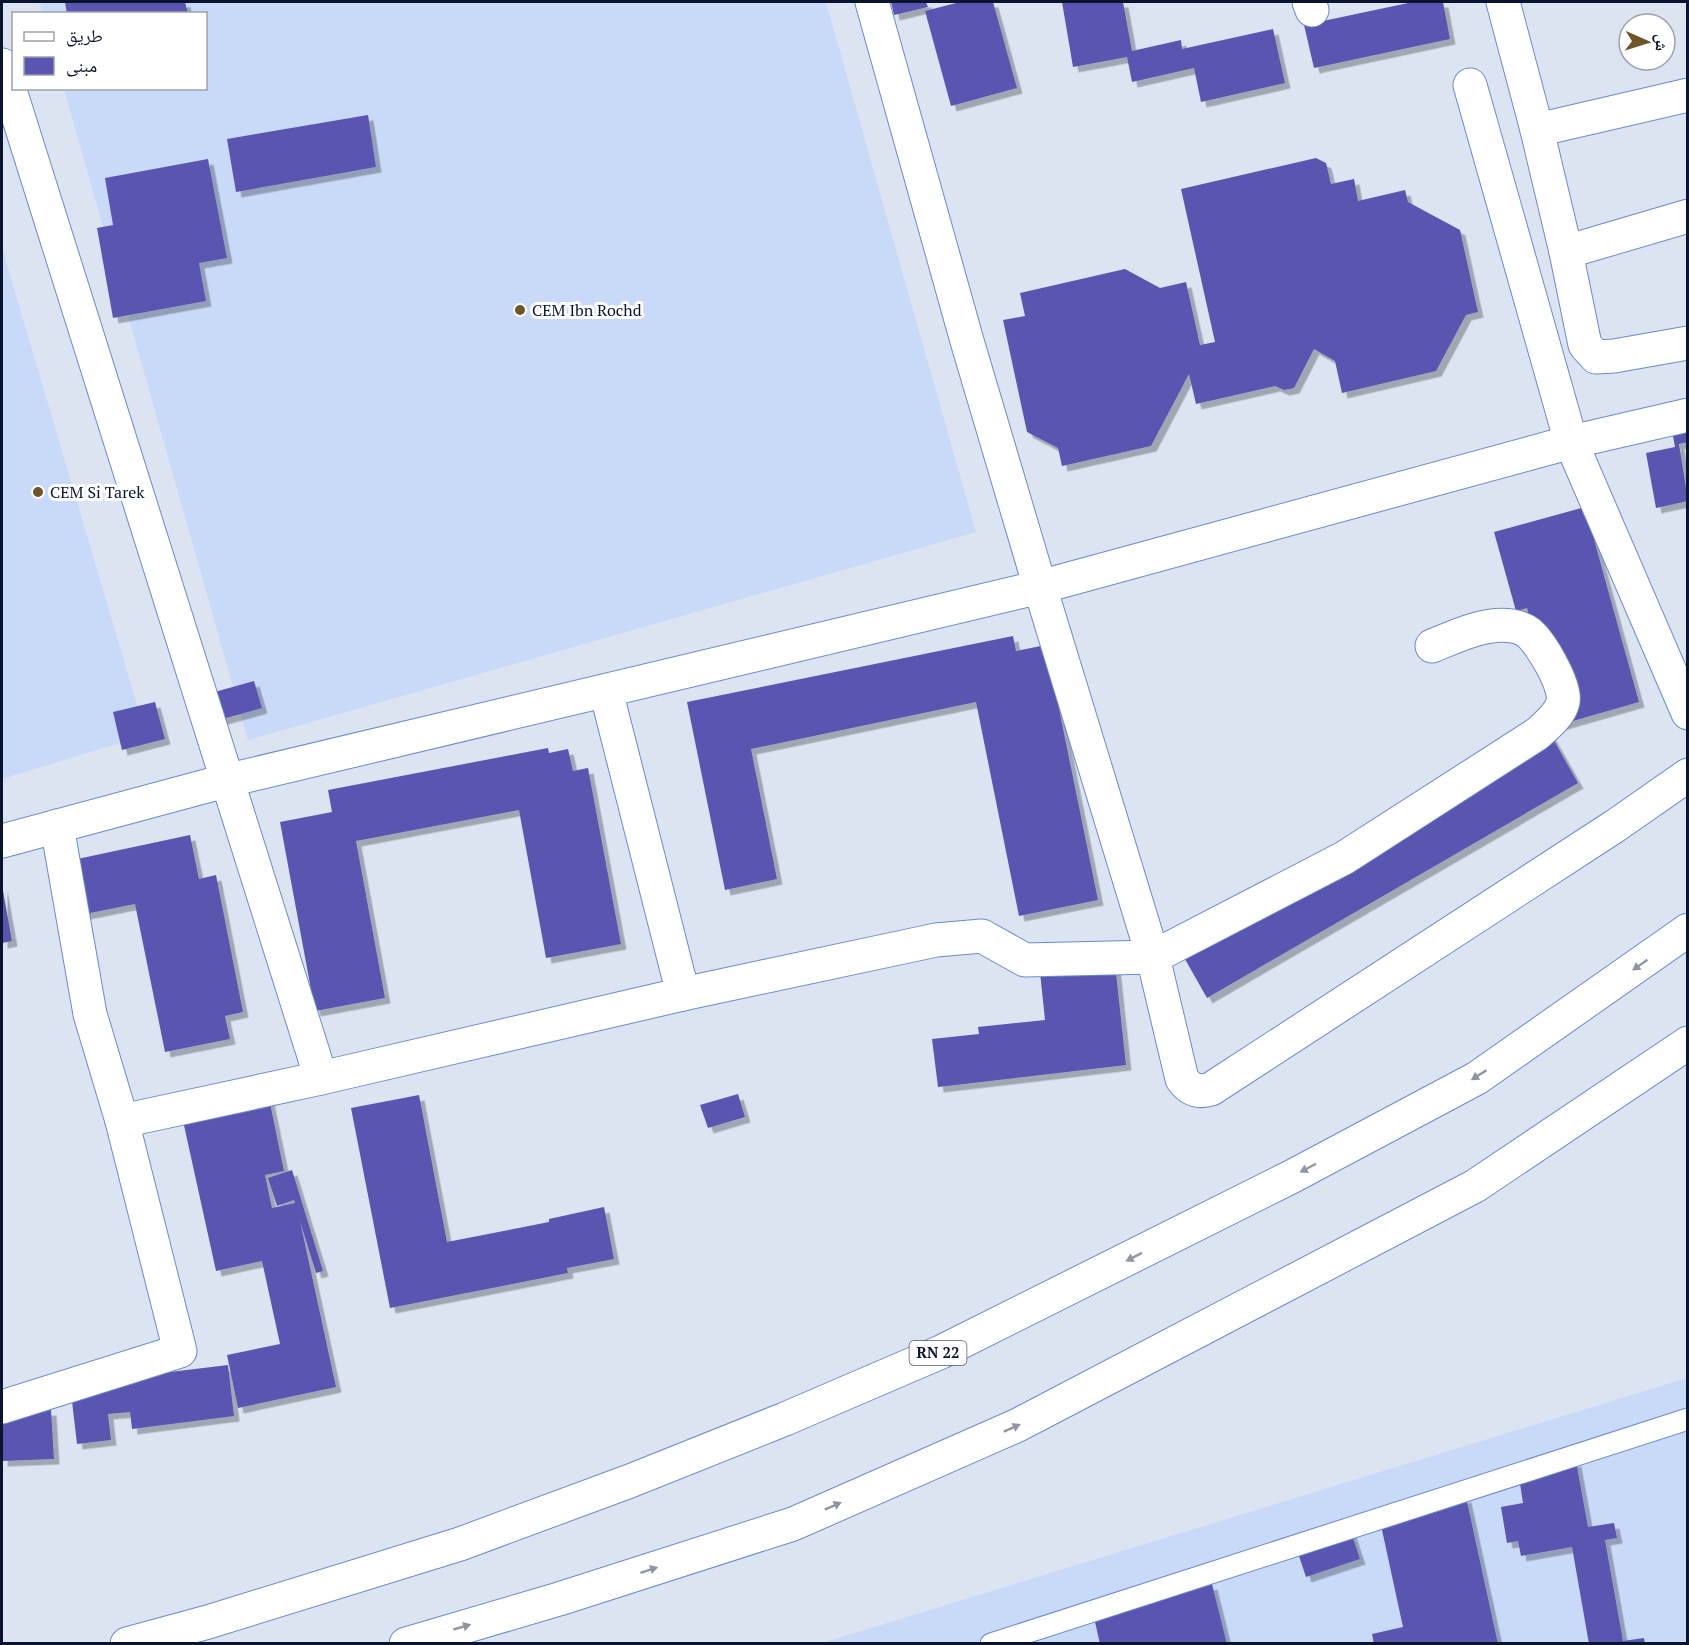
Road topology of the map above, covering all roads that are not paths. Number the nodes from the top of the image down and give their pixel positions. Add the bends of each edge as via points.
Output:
1 (872, 2) edge
2 (1503, 2) edge
3 (2, 65) edge
4 (1470, 86) dead end
5 (1688, 95) edge
6 (1537, 130) junction
7 (1688, 216) edge
8 (1566, 252) junction
9 (1688, 343) edge
10 (1688, 415) edge
11 (1570, 442) junction
12 (1040, 588) junction
13 (1432, 646) dead end
14 (606, 691) junction
15 (1688, 713) edge
16 (1688, 775) edge
17 (225, 781) junction
18 (57, 826) junction
19 (2, 841) edge
20 (1688, 930) edge
21 (1153, 957) junction
22 (683, 994) junction
23 (1688, 1043) edge
24 (321, 1078) junction
25 (122, 1121) junction
26 (2, 1407) edge
27 (1688, 1419) edge
28 (127, 1644) edge
29 (406, 1644) edge
30 (991, 1644) edge

1 - 12 main road
2 - 6 main road
3 - 17 main road
4 - 11 main road
5 - 6 main road
6 - 8 main road
7 - 8 main road
8 - 9 main road via 1585,345 1596,357
10 - 11 main road
11 - 12 main road
11 - 15 main road
12 - 14 main road
12 - 21 main road
13 - 21 main road via 1481,628 1521,628 1530,634 1559,681 1563,703 1537,734 1344,858
14 - 17 main road
14 - 22 main road
16 - 21 main road via 1211,1089 1193,1090 1182,1079
17 - 18 main road
17 - 24 main road
18 - 19 main road
18 - 25 main road via 90,1014
20 -> 28 main road, RN 22 via 1477,1078 1281,1182 941,1352 763,1428 460,1544
21 - 22 main road via 1025,960 982,936 936,940
22 - 24 main road
29 -> 23 main road via 793,1524 1018,1425 1475,1186
24 - 25 main road
25 - 26 main road via 180,1351
27 - 30 lane

